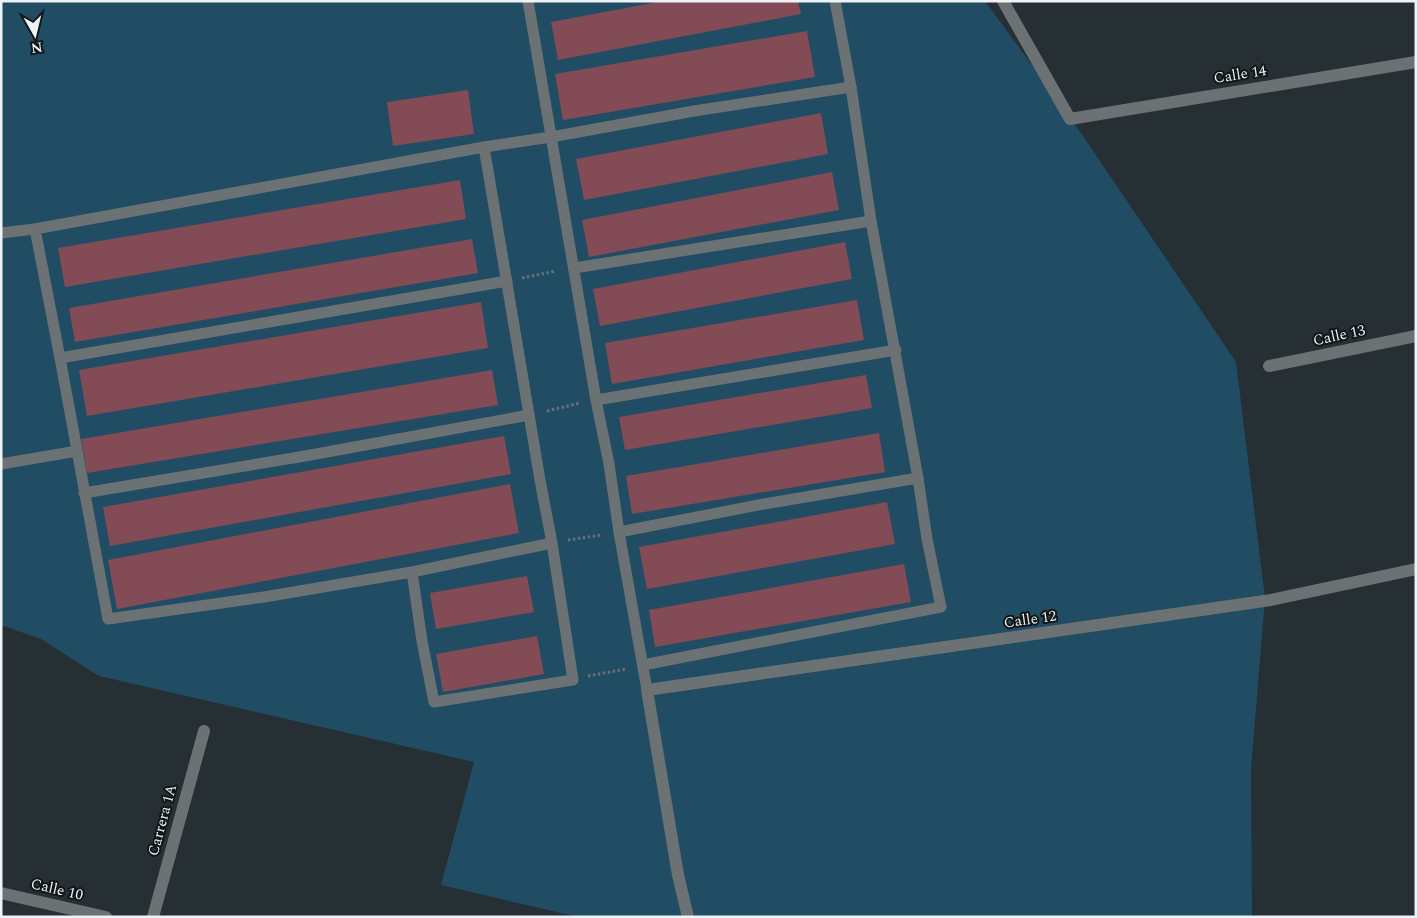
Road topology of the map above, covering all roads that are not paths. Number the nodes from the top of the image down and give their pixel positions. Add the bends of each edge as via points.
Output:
1 (528, 1) edge
2 (836, 1) edge
3 (1004, 1) edge
4 (1416, 62) edge
5 (852, 87) junction
6 (551, 137) junction
7 (484, 147) junction
8 (871, 220) junction
9 (35, 230) junction
10 (1, 233) edge
11 (574, 268) junction
12 (507, 281) junction
13 (1416, 336) edge
14 (896, 350) junction
15 (60, 358) junction
16 (1270, 366) dead end
17 (596, 400) junction
18 (529, 414) junction
19 (77, 450) junction
20 (1, 464) edge
21 (918, 478) junction
22 (84, 493) junction
23 (619, 532) junction
24 (552, 543) junction
25 (1416, 570) edge
26 (412, 572) junction
27 (643, 665) junction
28 (647, 690) junction
29 (204, 732) dead end
30 (1, 893) edge
31 (106, 917) edge
32 (153, 917) edge
33 (688, 917) edge

1 - 6 lane
2 - 5 lane
3 - 4 street, Calle 14 via 1070,119
5 - 6 lane
5 - 8 lane
6 - 7 lane
6 - 11 lane
7 - 9 lane
7 - 12 lane
8 - 11 lane
8 - 14 lane
9 - 10 lane
9 - 15 lane
11 - 17 lane
12 - 15 lane
12 - 18 lane
13 - 16 street, Calle 13
14 - 17 lane
14 - 21 lane
15 - 19 lane
17 - 23 lane
18 - 22 lane
18 - 24 lane
19 - 20 lane
19 - 22 lane
21 - 23 lane
21 - 27 lane via 941,607
22 - 26 lane via 108,619
23 - 27 lane
24 - 26 lane
24 - 26 lane via 573,680 434,702
25 - 28 street, Calle 12 via 1271,600
27 - 28 lane
28 - 33 street
29 - 32 street, Carrera 1A
30 - 31 street, Calle 10

